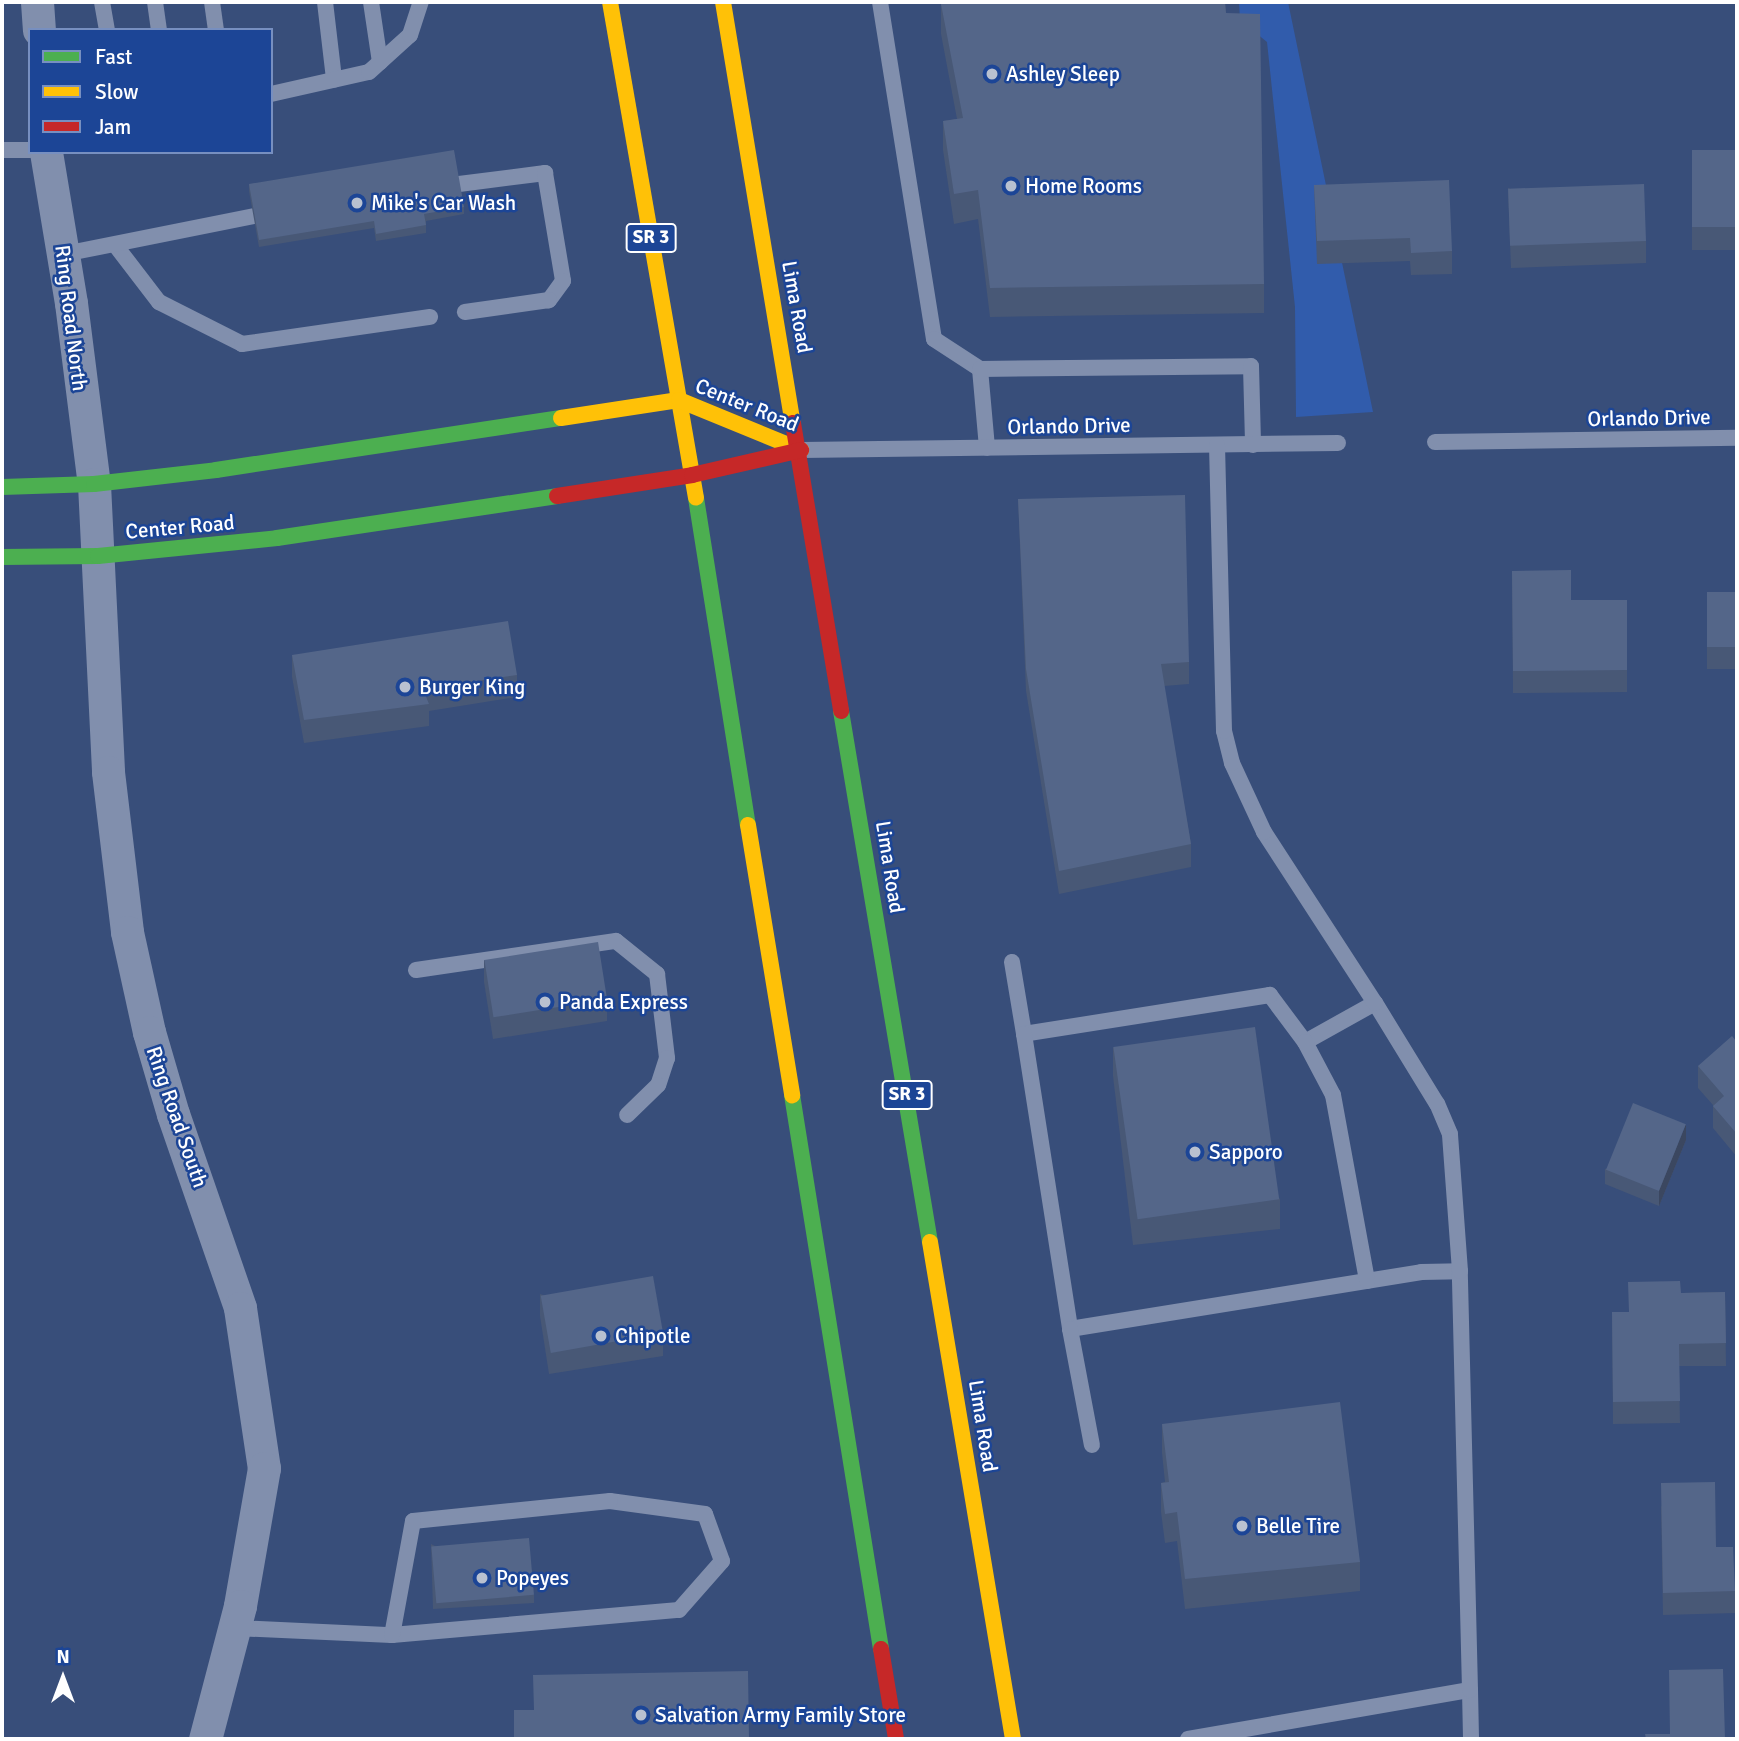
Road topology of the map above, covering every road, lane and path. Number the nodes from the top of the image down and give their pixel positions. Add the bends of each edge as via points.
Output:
1 (37, 2) edge
2 (102, 2) edge
3 (155, 2) edge
4 (212, 2) edge
5 (325, 2) edge
6 (371, 2) edge
7 (421, 2) edge
8 (610, 2) edge
9 (723, 2) edge
10 (880, 2) edge
11 (39, 28) edge
12 (107, 28) edge
13 (159, 28) edge
14 (216, 28) edge
15 (380, 62) junction
16 (334, 79) junction
17 (273, 94) edge
18 (2, 150) edge
19 (28, 150) edge
20 (46, 154) edge
21 (459, 184) edge
22 (254, 216) edge
23 (116, 246) junction
24 (64, 254) junction
25 (465, 312) dead end
26 (430, 317) dead end
27 (980, 369) junction
28 (678, 400) junction
29 (1737, 438) edge
30 (1435, 442) dead end
31 (1338, 443) dead end
32 (1217, 445) junction
33 (1253, 445) junction
34 (987, 448) junction
35 (801, 450) junction
36 (692, 475) junction
37 (94, 484) junction
38 (2, 488) edge
39 (98, 556) junction
40 (2, 557) edge
41 (1012, 962) dead end
42 (416, 970) dead end
43 (1375, 1003) junction
44 (1024, 1034) junction
45 (1305, 1042) junction
46 (627, 1115) dead end
47 (1460, 1270) junction
48 (1367, 1281) junction
49 (1070, 1329) junction
50 (1093, 1445) dead end
51 (235, 1628) junction
52 (392, 1635) junction
53 (1470, 1690) junction
54 (205, 1739) edge
55 (896, 1739) edge
56 (1013, 1739) edge
57 (1188, 1739) edge
58 (1471, 1739) edge

1 - 11 street
2 - 12 lane
3 - 13 lane
4 - 14 lane
5 - 16 lane
6 - 15 lane
7 - 15 lane via 410,35
8 - 28 main road, SR 3
9 - 35 main road, Lima Road / SR 3
10 - 27 lane via 934,339
15 - 16 lane via 369,72
16 - 17 lane
18 - 19 lane
20 - 24 street, Ring Road North
21 - 25 lane via 545,173 564,281 549,300
22 - 23 lane
23 - 24 lane
23 - 26 lane via 159,302 243,344
24 - 37 street, Ring Road North
27 - 33 lane via 1251,366
27 - 34 lane
28 - 35 main road, Center Road
28 - 36 main road, SR 3
28 - 37 main road, Center Road
29 - 30 lane, Orlando Drive
31 - 33 lane, Orlando Drive
32 - 33 lane, Orlando Drive
32 - 34 lane, Orlando Drive
32 - 43 lane via 1224,731 1232,763 1264,832
34 - 35 lane, Orlando Drive
35 - 36 main road, Center Road
35 - 56 main road, Lima Road / SR 3
36 - 39 main road, Center Road via 276,538
36 - 55 main road, SR 3
37 - 38 main road, Center Road
37 - 39 street, Ring Road South
39 - 40 main road, Center Road
39 - 51 street, Ring Road South via 108,772 127,932 166,1091 240,1308 264,1468
41 - 44 lane
42 - 46 lane via 616,941 657,974 667,1058 658,1085
43 - 45 lane
43 - 47 lane via 1437,1104 1450,1134
44 - 45 lane via 1270,995
44 - 49 lane
45 - 48 lane via 1333,1095
47 - 48 lane
47 - 53 lane
48 - 49 lane
49 - 50 lane
51 - 52 lane
51 - 54 street, Ring Road South
52 - 52 lane via 413,1521 610,1501 705,1514 722,1561 679,1610
53 - 57 lane
53 - 58 lane

